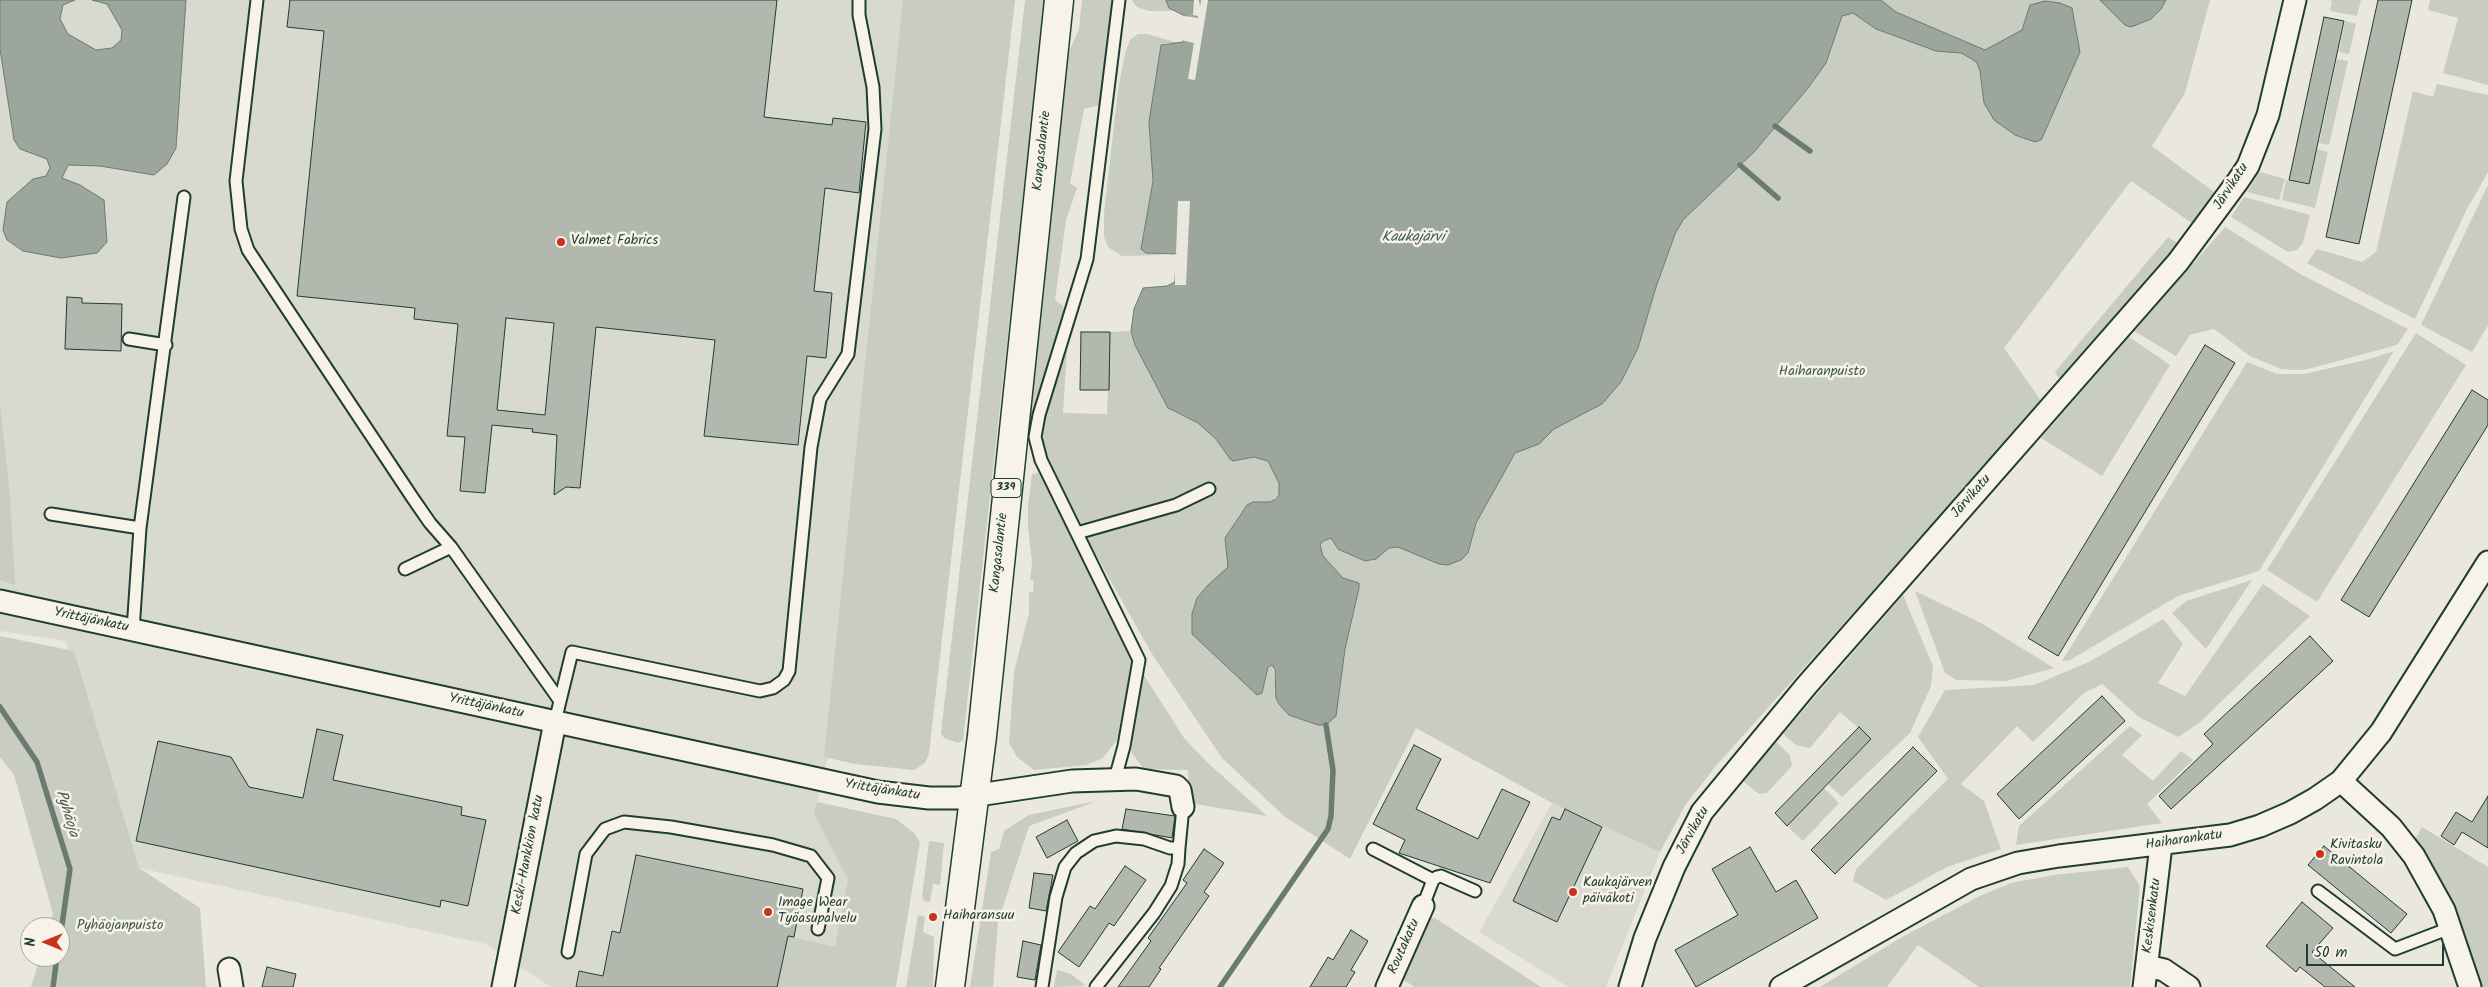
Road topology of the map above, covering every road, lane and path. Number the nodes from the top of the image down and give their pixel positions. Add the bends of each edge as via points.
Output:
1 (257, 0) edge
2 (859, 0) edge
3 (1059, 0) edge
4 (1120, 0) edge
5 (2295, 0) edge
6 (184, 197) dead end
7 (129, 339) dead end
8 (166, 345) junction
9 (1209, 489) dead end
10 (51, 514) dead end
11 (140, 528) junction
12 (1077, 533) junction
13 (451, 547) junction
14 (2488, 562) edge
15 (406, 570) dead end
16 (0, 601) edge
17 (134, 630) junction
18 (560, 701) junction
19 (555, 722) junction
20 (1115, 778) junction
21 (2341, 781) junction
22 (974, 796) junction
23 (1184, 807) joint
24 (2161, 845) junction
25 (1179, 848) junction
26 (1373, 850) dead end
27 (1433, 880) junction
28 (2318, 890) dead end
29 (1475, 891) dead end
30 (1423, 906) joint
31 (2450, 928) junction
32 (818, 929) dead end
33 (568, 952) dead end
34 (2146, 977) edge
35 (503, 987) edge
36 (950, 987) edge
37 (1042, 987) edge
38 (1096, 987) edge
39 (1387, 987) edge
40 (1630, 987) edge
41 (1781, 987) edge
42 (2189, 987) edge
43 (2470, 987) edge

1 - 13 lane via 236,182 241,229 256,264 412,497
2 - 18 lane via 873,87 875,128 848,354 820,399 811,447 789,671 784,680 760,691 572,652
3 - 22 main road, Kangasalantie / 339
4 - 12 lane via 1087,259 1038,415 1035,437 1041,460
5 - 40 street, Järvikatu via 2268,115 2248,166 2238,182 2178,262 1807,684 1702,812 1645,938
6 - 8 lane
7 - 8 lane
8 - 11 lane
9 - 12 lane via 1176,505
10 - 11 lane
11 - 17 lane
12 - 20 lane via 1139,660
13 - 15 lane
13 - 18 lane
14 - 21 street, Haiharankatu via 2400,706 2360,761
16 - 17 street, Yrittäjänkatu
17 - 19 street, Yrittäjänkatu
18 - 19 lane
19 - 22 street, Yrittäjänkatu via 878,792 928,798
19 - 35 street, Keski-Hankkion katu
20 - 22 street
20 - 23 street via 1172,783 1180,790
21 - 24 street, Haiharankatu via 2290,814 2260,826
21 - 31 street via 2391,827 2414,856 2444,910
22 - 36 main road, Kangasalantie / 339
23 - 25 lane
24 - 34 street, Keskisenkatu
24 - 41 street, Haiharankatu via 2026,862 1972,879
25 - 37 lane via 1116,836 1094,841 1076,852 1065,867 1056,897
25 - 38 lane via 1171,886
26 - 27 lane
27 - 29 lane via 1442,876
27 - 30 lane
28 - 31 lane via 2395,949
30 - 39 street, Routakatu
31 - 43 street
32 - 33 lane via 828,878 811,856 773,845 624,822 605,829 586,854
34 - 42 street via 2164,970

